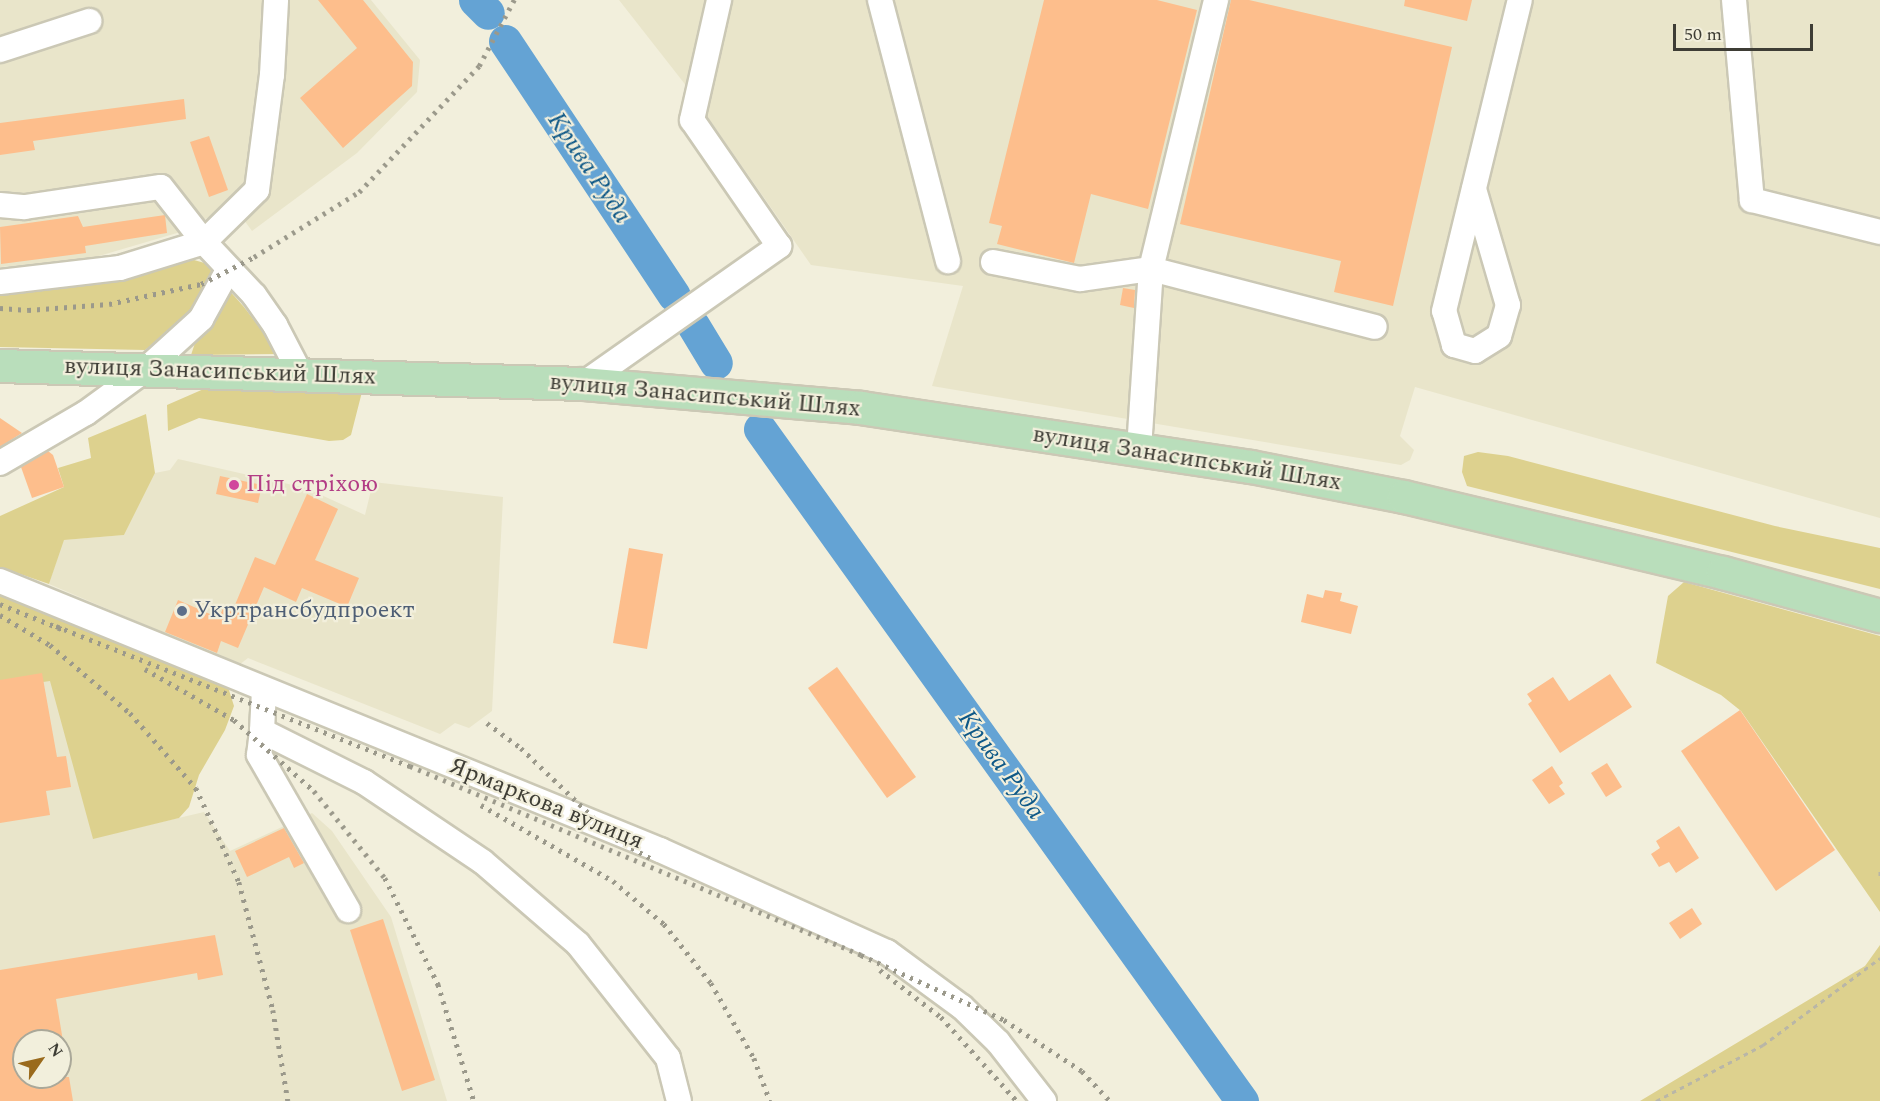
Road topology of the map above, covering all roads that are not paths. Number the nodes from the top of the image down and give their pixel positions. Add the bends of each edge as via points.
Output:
1 (276, 0) edge
2 (719, 0) edge
3 (880, 0) edge
4 (1216, 0) edge
5 (1520, 0) edge
6 (1734, 0) edge
7 (89, 21) dead end
8 (0, 50) edge
9 (1474, 189) junction
10 (0, 205) edge
11 (1880, 232) edge
12 (204, 242) junction
13 (948, 261) dead end
14 (993, 262) dead end
15 (1151, 269) junction
16 (228, 270) junction
17 (0, 282) edge
18 (1375, 327) dead end
19 (0, 366) edge
20 (145, 370) junction
21 (301, 375) junction
22 (583, 384) junction
23 (1139, 449) junction
24 (0, 463) edge
25 (0, 581) edge
26 (1880, 616) edge
27 (264, 690) junction
28 (262, 731) junction
29 (348, 910) dead end
30 (679, 1101) edge
31 (1044, 1101) edge

1 - 12 street via 272,75 257,190
2 - 22 street via 692,120 779,246
3 - 13 street
4 - 15 street
5 - 9 street
6 - 11 street via 1752,200
7 - 8 street
9 - 9 street via 1444,311 1454,345 1475,351 1499,336 1508,305
10 - 12 street via 26,207 162,187
12 - 16 street
12 - 17 street via 120,268
14 - 15 street via 1080,279
15 - 18 street
15 - 23 street
16 - 20 street via 201,319
16 - 21 street via 254,295 275,325
19 - 20 main road, вулиця Занасипський Шлях
20 - 21 main road, вулиця Занасипський Шлях
20 - 24 street via 86,413
21 - 22 main road, вулиця Занасипський Шлях
22 - 23 main road, вулиця Занасипський Шлях via 861,408
23 - 26 main road, вулиця Занасипський Шлях via 1404,497 1712,570
25 - 27 street, Ярмаркова вулиця
27 - 28 street
27 - 31 street, Ярмаркова вулиця via 660,850 887,952 962,1007 998,1042
28 - 29 street via 260,755
28 - 30 street via 364,782 463,849 578,944 668,1058

